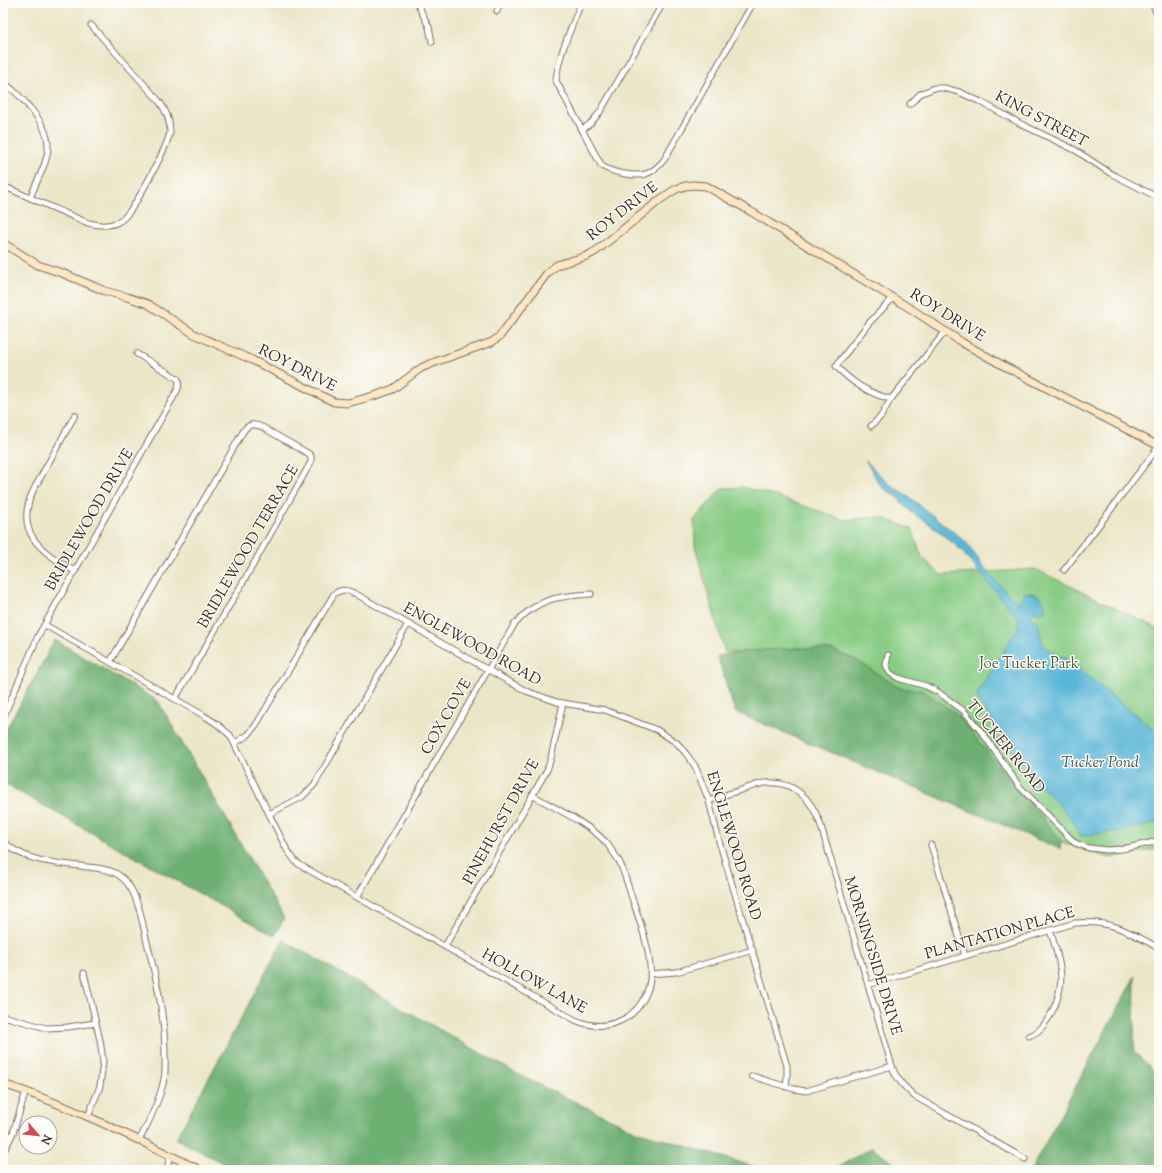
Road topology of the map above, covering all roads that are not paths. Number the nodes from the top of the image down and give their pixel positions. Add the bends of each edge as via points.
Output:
1 (417, 3) edge
2 (500, 3) edge
3 (581, 3) edge
4 (663, 3) edge
5 (753, 3) edge
6 (1154, 3) edge
7 (497, 11) dead end
8 (1159, 16) edge
9 (91, 25) dead end
10 (432, 42) dead end
11 (3, 82) edge
12 (910, 104) dead end
13 (582, 130) junction
14 (3, 186) edge
15 (30, 198) junction
16 (1159, 198) edge
17 (3, 243) edge
18 (892, 298) junction
19 (945, 332) junction
20 (137, 354) dead end
21 (891, 399) junction
22 (75, 415) dead end
23 (871, 426) dead end
24 (1159, 446) edge
25 (1064, 570) dead end
26 (75, 571) junction
27 (591, 594) dead end
28 (408, 624) junction
29 (45, 625) junction
30 (888, 655) dead end
31 (110, 662) junction
32 (488, 670) junction
33 (176, 699) junction
34 (563, 703) junction
35 (3, 718) edge
36 (234, 743) junction
37 (532, 795) junction
38 (709, 800) junction
39 (269, 814) junction
40 (3, 841) edge
41 (1159, 841) edge
42 (931, 845) dead end
43 (357, 897) junction
44 (1050, 930) junction
45 (445, 946) junction
46 (1159, 948) edge
47 (753, 950) junction
48 (965, 956) junction
49 (84, 973) dead end
50 (650, 974) junction
51 (868, 985) junction
52 (3, 1016) edge
53 (95, 1023) junction
54 (1030, 1036) dead end
55 (892, 1066) junction
56 (752, 1076) dead end
57 (3, 1084) edge
58 (786, 1087) junction
59 (26, 1091) junction
60 (88, 1117) junction
61 (138, 1140) junction
62 (3, 1153) edge
63 (170, 1155) junction
64 (1025, 1159) dead end
65 (167, 1170) edge
66 (200, 1170) edge

1 - 10 street via 429,27
2 - 7 street
3 - 13 street via 560,60 556,81
4 - 13 street via 600,112
5 - 13 street via 664,160 657,168 646,174 619,173 607,169 599,163
6 - 8 street
9 - 15 street via 163,107 170,133 167,142 130,211 117,223 100,226 88,223
11 - 15 street via 11,87 37,116 47,136 47,156
12 - 16 street, KING STREET via 920,94 934,88 959,92 1075,150
14 - 15 street
17 - 18 street, ROY DRIVE via 38,265 105,291 148,304 194,334 271,369 329,401 340,403 364,400 393,389 422,368 492,342 500,336 552,268 596,251 661,199 685,186 711,188
18 - 19 street, ROY DRIVE
18 - 21 street via 836,366 863,388
19 - 21 street
19 - 24 street, ROY DRIVE via 1004,366
20 - 26 street, BRIDLEWOOD DRIVE via 177,378 178,389
21 - 23 street via 881,416
22 - 26 street via 30,497 27,510 27,526 32,539 55,560
24 - 25 street
26 - 29 street, BRIDLEWOOD DRIVE
27 - 32 street, COX COVE via 554,597 529,609 514,625
28 - 32 street, ENGLEWOOD ROAD
28 - 36 street, ENGLEWOOD ROAD via 350,591 338,591 329,601 260,720 248,735
28 - 39 street via 314,785 302,797
29 - 31 street, HOLLOW LANE
29 - 35 street, BRIDLEWOOD DRIVE
30 - 41 street, TUCKER ROAD via 886,665 890,673 938,692 964,711 1019,786 1075,843 1108,850
31 - 33 street, HOLLOW LANE
31 - 33 street, BRIDLEWOOD TERRACE via 244,430 251,424 257,424 309,454 311,462
32 - 34 street, ENGLEWOOD ROAD via 526,691
32 - 43 street, COX COVE
33 - 36 street, HOLLOW LANE via 226,730
34 - 37 street, PINEHURST DRIVE via 547,770
34 - 38 street, ENGLEWOOD ROAD via 616,714 668,736 677,743 695,766
36 - 39 street, HOLLOW LANE
37 - 45 street, PINEHURST DRIVE
37 - 50 street, HOLLOW LANE via 591,830 616,856 648,951
38 - 47 street, ENGLEWOOD ROAD
38 - 51 street, MORNINGSIDE DRIVE via 766,783 788,786 810,801 820,822
39 - 43 street, HOLLOW LANE via 296,862
40 - 61 street via 24,856 114,872 126,882 133,894 158,989 165,1043 165,1077 156,1104
42 - 48 street
43 - 45 street, HOLLOW LANE
44 - 46 street, PLANTATION PLACE via 1075,923 1102,923 1121,928
44 - 48 street, PLANTATION PLACE
44 - 54 street via 1061,969 1060,993 1043,1027
45 - 50 street, HOLLOW LANE via 575,1020 593,1025 611,1024 630,1016 639,1007 647,992
47 - 50 street via 676,972
47 - 58 street, ENGLEWOOD ROAD via 787,1066
48 - 51 street, PLANTATION PLACE
49 - 53 street
51 - 55 street, MORNINGSIDE DRIVE
52 - 53 street via 46,1028 68,1028
53 - 60 street via 102,1053 102,1069 100,1086
55 - 58 street via 812,1090
55 - 64 street, MORNINGSIDE DRIVE via 903,1085 914,1096
56 - 58 street
57 - 59 street
59 - 60 street
59 - 62 street via 13,1133
60 - 61 street
61 - 63 street
63 - 65 street
63 - 66 street

